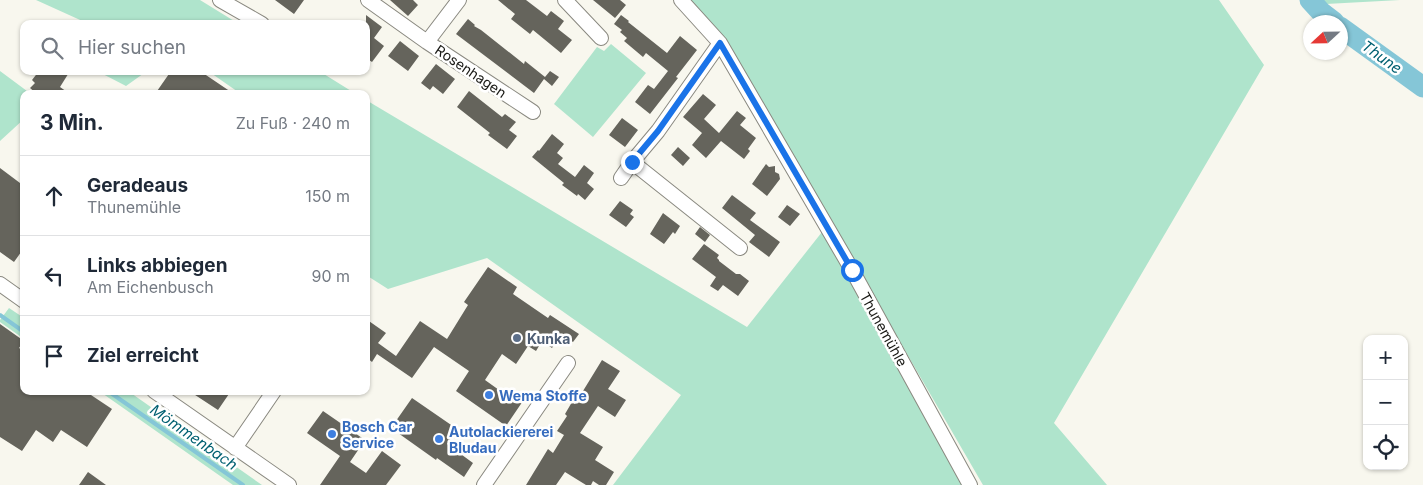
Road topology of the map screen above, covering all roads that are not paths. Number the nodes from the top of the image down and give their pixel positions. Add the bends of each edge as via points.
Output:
1 (220, 0) edge
2 (368, 0) edge
3 (459, 0) edge
4 (566, 0) edge
5 (681, 0) edge
6 (255, 20) edge
7 (600, 38) dead end
8 (427, 42) junction
9 (720, 43) junction
10 (533, 112) dead end
11 (632, 162) junction
12 (621, 178) dead end
13 (740, 248) dead end
14 (0, 284) edge
15 (20, 298) edge
16 (568, 363) dead end
17 (160, 395) edge
18 (271, 395) edge
19 (235, 448) junction
20 (289, 485) edge
21 (484, 485) edge
22 (970, 485) edge

1 - 6 street
2 - 8 street
3 - 8 street, Rosenhagen
4 - 7 street
5 - 9 street, Thunemühle
8 - 10 street, Rosenhagen
9 - 11 street
9 - 22 street, Thunemühle via 852,270
11 - 12 street
11 - 13 street
14 - 15 street
16 - 21 street
17 - 19 street
18 - 19 street
19 - 20 street

